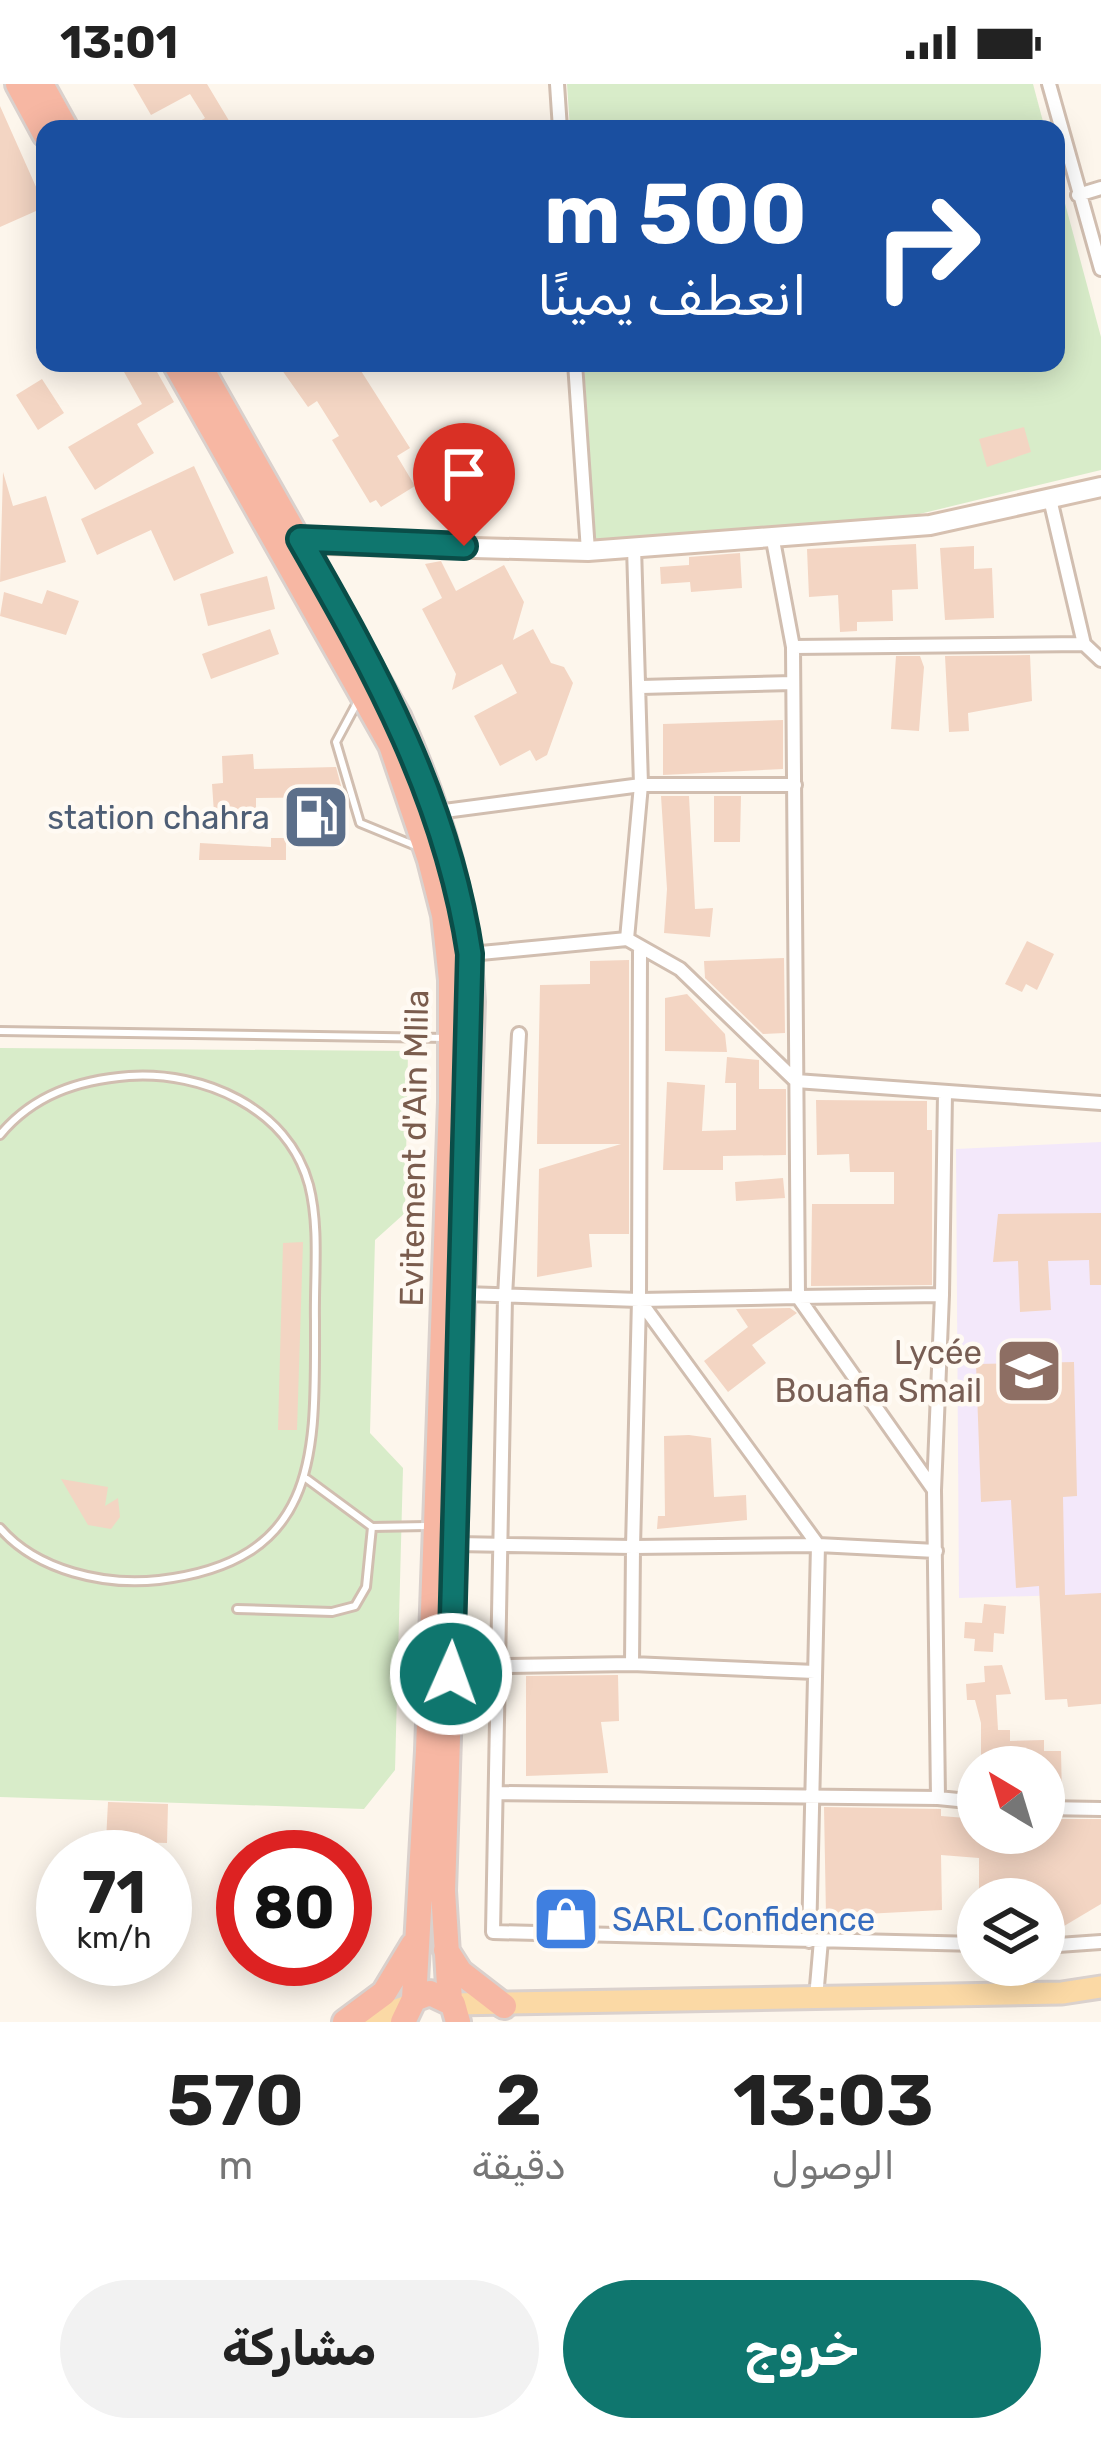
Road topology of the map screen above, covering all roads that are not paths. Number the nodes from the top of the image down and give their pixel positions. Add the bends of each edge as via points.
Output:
1 (18, 84) edge
2 (41, 84) edge
3 (557, 84) edge
4 (1049, 84) edge
5 (37, 120) edge
6 (61, 120) edge
7 (559, 120) edge
8 (1058, 120) edge
9 (1065, 145) edge
10 (1101, 188) edge
11 (1078, 195) junction
12 (1101, 269) edge
13 (181, 372) edge
14 (203, 372) edge
15 (576, 372) edge
16 (1101, 487) edge
17 (1051, 499) junction
18 (772, 535) junction
19 (291, 544) junction
20 (634, 547) junction
21 (588, 550) junction
22 (1084, 644) junction
23 (793, 647) junction
24 (1101, 660) edge
25 (793, 683) junction
26 (640, 687) junction
27 (363, 693) junction
28 (641, 785) junction
29 (795, 785) junction
30 (437, 812) junction
31 (428, 850) junction
32 (627, 939) junction
33 (640, 951) junction
34 (470, 954) junction
35 (0, 1031) edge
36 (519, 1034) dead end
37 (451, 1038) junction
38 (796, 1081) junction
39 (945, 1093) junction
40 (1101, 1102) edge
41 (0, 1135) edge
42 (464, 1294) junction
43 (941, 1295) junction
44 (505, 1297) junction
45 (798, 1297) junction
46 (639, 1300) junction
47 (307, 1479) junction
48 (934, 1490) junction
49 (436, 1526) junction
50 (372, 1527) junction
51 (0, 1528) edge
52 (456, 1544) junction
53 (818, 1545) junction
54 (500, 1546) junction
55 (633, 1547) junction
56 (936, 1551) junction
57 (237, 1609) dead end
58 (632, 1664) junction
59 (501, 1666) junction
60 (815, 1672) junction
61 (497, 1793) junction
62 (938, 1798) junction
63 (813, 1799) junction
64 (957, 1800) edge
65 (1065, 1808) edge
66 (1101, 1809) edge
67 (430, 1941) junction
68 (815, 1941) junction
69 (1101, 1942) edge
70 (957, 1944) edge
71 (1065, 1945) edge
72 (1101, 1987) edge
73 (816, 1998) junction
74 (408, 2009) edge
75 (454, 2009) edge
76 (505, 2012) edge
77 (345, 2022) edge
78 (363, 2022) edge
79 (479, 2022) edge

1 - 5 highway
2 - 6 highway
3 - 7 street
4 - 8 street
9 - 11 street
10 - 11 street
11 - 12 street
13 - 19 highway, Evitement d'Ain Mlila
14 - 19 highway, Evitement d'Ain Mlila
15 - 21 street
16 - 17 street
17 - 18 street via 929,525
17 - 22 street
18 - 20 street
18 - 23 street
19 - 21 street
19 - 27 highway, Evitement d'Ain Mlila
19 - 30 highway, Evitement d'Ain Mlila via 399,718
20 - 21 street
20 - 26 street
22 - 23 street
22 - 24 street
23 - 25 street
25 - 26 street
25 - 29 street
26 - 28 street
27 - 31 highway, Evitement d'Ain Mlila
27 - 31 lane via 336,742 360,823
28 - 29 street
28 - 30 street
28 - 32 street
29 - 38 street
30 - 34 highway, Evitement d'Ain Mlila
31 - 37 highway, Evitement d'Ain Mlila via 444,915
32 - 33 street
32 - 34 street
33 - 38 street via 680,969
33 - 46 street
34 - 42 highway, Evitement d'Ain Mlila
35 - 37 lane
36 - 44 street
37 - 49 highway, Evitement d'Ain Mlila
38 - 39 street
38 - 45 street
39 - 40 street
39 - 43 street
41 - 47 lane via 34,1103 66,1088 162,1075 213,1086 283,1138 299,1158 314,1213 315,1425
42 - 44 street
42 - 52 highway, Evitement d'Ain Mlila
43 - 45 street
43 - 48 street
44 - 46 street
44 - 54 street
45 - 46 street
45 - 48 street
46 - 53 street
46 - 55 street
47 - 50 lane
47 - 51 lane via 269,1535 244,1554 159,1580 62,1569
48 - 56 street
49 - 50 lane
49 - 67 highway, Evitement d'Ain Mlila
50 - 57 lane via 366,1587 355,1606
52 - 54 street
52 - 67 highway, Evitement d'Ain Mlila
53 - 55 street
53 - 56 street
53 - 60 street
54 - 55 street
54 - 59 street
55 - 58 street
56 - 62 street
58 - 59 street
58 - 60 street
59 - 61 street
60 - 63 street
61 - 63 street
61 - 68 street via 494,1932
62 - 63 street
62 - 64 street
63 - 68 street
65 - 66 street
67 - 74 highway, Evitement d'Ain Mlila
67 - 75 highway, Evitement d'Ain Mlila
67 - 76 highway
67 - 77 highway
68 - 70 street
68 - 73 street
69 - 71 street
72 - 73 main road
73 - 76 main road
74 - 75 highway via 430,1994
74 - 78 main road
75 - 76 main road
76 - 79 main road

